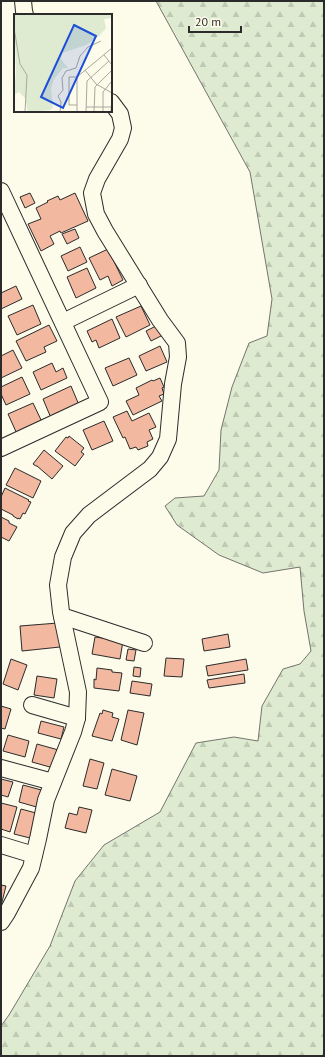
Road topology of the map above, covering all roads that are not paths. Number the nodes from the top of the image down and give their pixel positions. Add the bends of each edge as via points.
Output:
1 (23, 1) edge
2 (25, 14) edge
3 (112, 103) edge
4 (1, 191) edge
5 (139, 285) junction
6 (63, 322) junction
7 (1, 448) edge
8 (62, 616) junction
9 (144, 643) dead end
10 (32, 705) dead end
11 (77, 718) junction
12 (1, 768) edge
13 (53, 782) junction
14 (1, 845) edge
15 (34, 855) junction
16 (1, 922) edge

1 - 2 street
3 - 5 street via 120,114 123,128 120,139 97,179 92,193 96,214
4 - 6 street
5 - 6 street
5 - 8 street via 177,343 178,357 168,439 160,457 150,469 89,515 73,534 63,557 58,585
6 - 7 street via 100,402
8 - 9 street
8 - 11 street via 78,692
10 - 11 street
11 - 13 street
12 - 13 street
13 - 15 street via 46,800
14 - 15 street
15 - 16 street via 30,868

